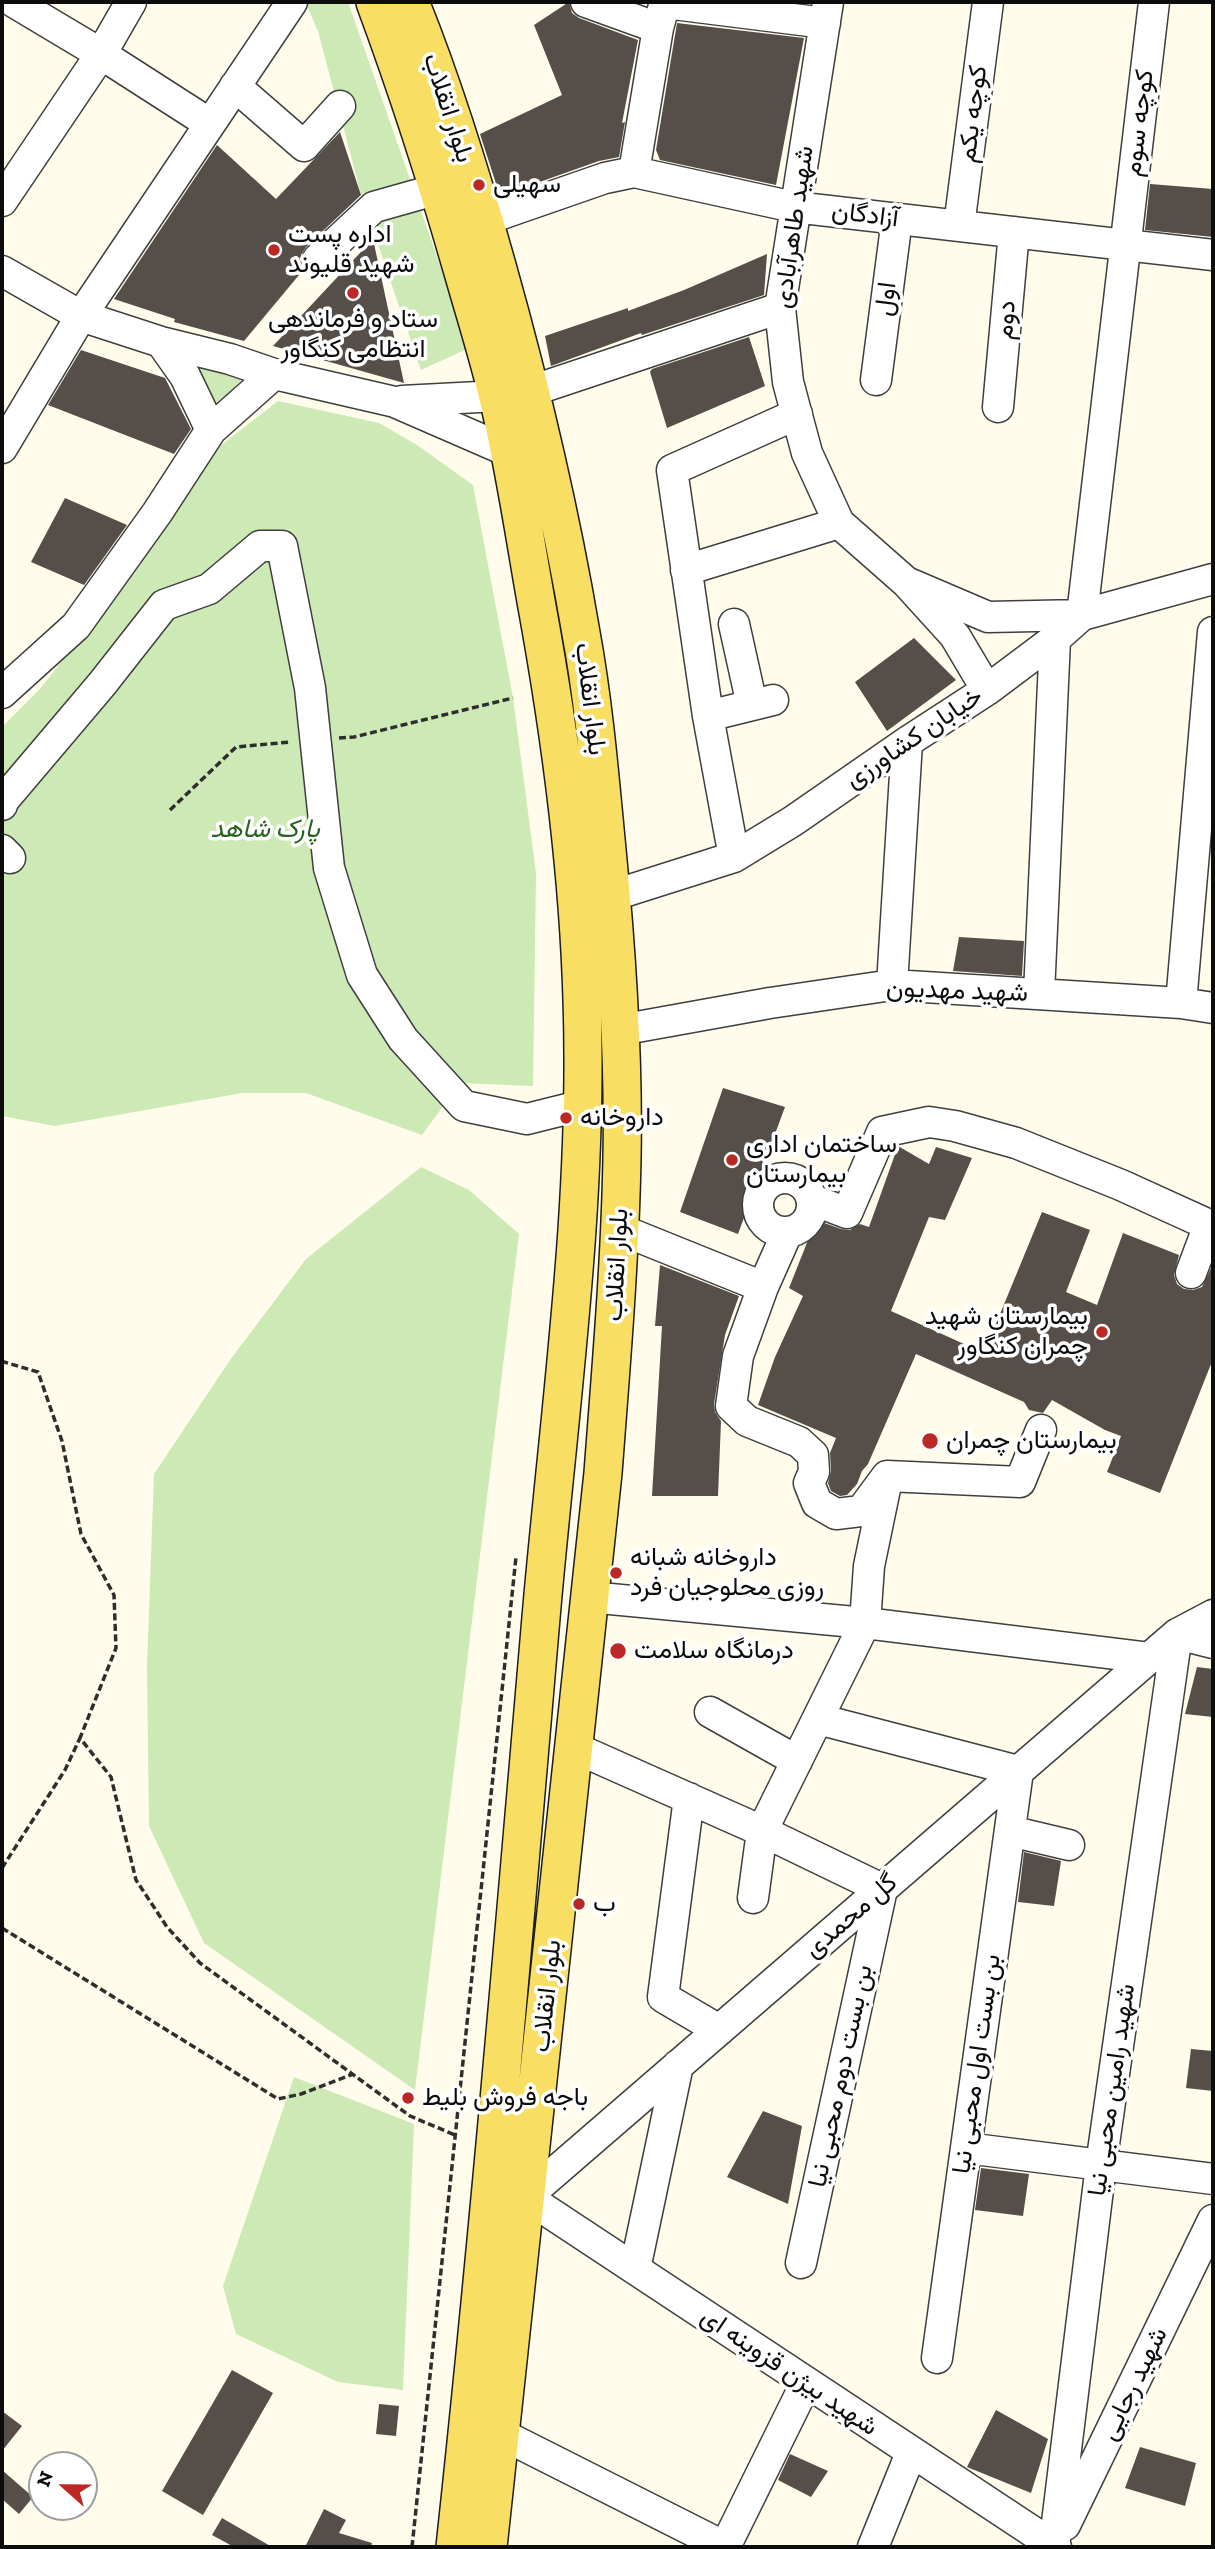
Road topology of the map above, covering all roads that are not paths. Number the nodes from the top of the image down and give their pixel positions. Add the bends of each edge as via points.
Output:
1 (14, 2) edge
2 (131, 2) edge
3 (292, 2) edge
4 (375, 2) edge
5 (410, 2) edge
6 (586, 2) edge
7 (988, 2) edge
8 (1154, 2) edge
9 (663, 11) edge
10 (826, 12) edge
11 (101, 54) junction
12 (235, 86) junction
13 (340, 106) dead end
14 (210, 124) junction
15 (634, 172) junction
16 (438, 188) junction
17 (2, 201) edge
18 (794, 207) junction
19 (897, 219) junction
20 (484, 220) junction
21 (959, 226) junction
22 (1014, 232) junction
23 (1124, 245) junction
24 (1213, 255) edge
25 (318, 259) dead end
26 (2, 271) edge
27 (780, 308) junction
28 (81, 316) junction
29 (161, 342) junction
30 (274, 374) junction
31 (876, 380) dead end
32 (514, 393) junction
33 (395, 402) junction
34 (998, 407) dead end
35 (797, 414) junction
36 (211, 430) junction
37 (2, 448) edge
38 (527, 449) junction
39 (839, 523) junction
40 (686, 570) junction
41 (1213, 579) edge
42 (906, 582) junction
43 (1082, 615) junction
44 (734, 624) dead end
45 (1213, 632) edge
46 (1055, 639) junction
47 (988, 690) junction
48 (2, 694) edge
49 (708, 716) junction
50 (907, 741) junction
51 (2, 805) edge
52 (734, 857) junction
53 (611, 896) junction
54 (892, 985) junction
55 (1039, 994) junction
56 (1181, 1003) junction
57 (1213, 1008) edge
58 (620, 1030) junction
59 (583, 1105) junction
60 (813, 1200) junction
61 (619, 1229) junction
62 (787, 1233) junction
63 (1191, 1273) dead end
64 (762, 1287) junction
65 (1041, 1430) dead end
66 (887, 1476) junction
67 (589, 1597) junction
68 (1213, 1615) edge
69 (865, 1623) junction
70 (1177, 1634) junction
71 (1213, 1643) edge
72 (1149, 1658) junction
73 (710, 1712) dead end
74 (818, 1718) junction
75 (573, 1747) junction
76 (797, 1761) junction
77 (1018, 1771) junction
78 (689, 1798) junction
79 (762, 1831) junction
80 (1010, 1831) junction
81 (1069, 1845) dead end
82 (882, 1889) junction
83 (753, 1898) dead end
84 (719, 2030) junction
85 (678, 2065) junction
86 (966, 2148) junction
87 (1101, 2165) junction
88 (1213, 2179) edge
89 (526, 2197) junction
90 (1213, 2220) edge
91 (801, 2263) dead end
92 (635, 2269) junction
93 (937, 2358) dead end
94 (806, 2383) junction
95 (501, 2434) junction
96 (911, 2454) junction
97 (693, 2540) edge
98 (455, 2547) edge
99 (488, 2547) edge
100 (725, 2547) edge
101 (873, 2547) edge
102 (1055, 2547) edge

1 - 11 street
2 - 11 street
3 - 12 street
4 - 16 main road, بلوار انقلاب
5 - 20 main road, بلوار انقلاب via 433,58
6 - 9 street
7 - 21 street, کوچه یکم
8 - 23 street, کوچه سوم
9 - 10 street
9 - 15 street
10 - 18 street, شهید طاهرآبادی
11 - 14 street
11 - 17 street
12 - 13 street via 304,146
12 - 14 street
14 - 28 street
15 - 18 street, آزادگان
15 - 20 street, آزادگان
16 - 25 street via 374,207
16 - 32 main road, بلوار انقلاب
18 - 19 street, آزادگان
18 - 27 street, شهید طاهرآبادی
19 - 21 street, آزادگان
19 - 31 street, اول
20 - 32 main road, بلوار انقلاب
21 - 22 street, آزادگان
22 - 23 street, آزادگان
22 - 34 street, دوم
23 - 24 street, آزادگان
23 - 43 street, کوچه سوم
26 - 28 street
27 - 32 street
27 - 35 street, شهید طاهرآبادی via 788,382
28 - 29 street
28 - 37 street
29 - 30 street
29 - 36 street via 185,376
30 - 33 street
30 - 36 street
32 - 33 street
32 - 38 main road, بلوار انقلاب
33 - 38 street
35 - 39 street, شهید طاهرآبادی via 807,453
35 - 40 street via 672,470
36 - 48 street via 76,626
38 - 53 main road, بلوار انقلاب via 582,635
38 - 59 main road, بلوار انقلاب via 576,900
39 - 40 street
39 - 42 street, شهید طاهرآبادی
40 - 49 street
41 - 43 street, خیابان کشاورزی
42 - 43 street via 988,617
42 - 47 street via 955,636
43 - 46 street, خیابان کشاورزی
44 - 49 street via 763,703
45 - 56 street
46 - 47 street, خیابان کشاورزی
46 - 55 street
47 - 50 street, خیابان کشاورزی
49 - 52 street
50 - 52 street, خیابان کشاورزی
50 - 54 street
51 - 59 street via 164,605 209,589 260,546 282,546 310,688 330,868 362,975 403,1040 464,1106 527,1119
52 - 53 street, خیابان کشاورزی
53 - 58 main road, بلوار انقلاب
54 - 55 street, شهید مهدیون
54 - 58 street, شهید مهدیون
55 - 56 street, شهید مهدیون
56 - 57 street, شهید مهدیون
58 - 61 main road, بلوار انقلاب
59 - 98 main road, بلوار انقلاب via 571,1310
60 - 62 street via 804,1226
60 - 62 street via 795,1179 776,1179 763,1190 758,1206 764,1222
60 - 63 street via 847,1213 882,1132 929,1122 955,1126 1016,1143 1209,1225
61 - 64 street
61 - 67 main road, بلوار انقلاب via 614,1341
62 - 64 street
64 - 66 street via 738,1356 731,1406 747,1421 799,1443 813,1455 809,1483 817,1503 836,1514 861,1511
65 - 66 street via 1020,1482
66 - 69 street via 869,1566
67 - 69 street
67 - 75 main road, بلوار انقلاب
68 - 70 street, گل محمدی
69 - 72 street
69 - 74 street
70 - 71 street
70 - 72 street, گل محمدی
70 - 87 street, شهید رامین محبی نیا
72 - 77 street, گل محمدی
73 - 76 street
74 - 76 street
74 - 77 street
75 - 78 street
75 - 89 main road, بلوار انقلاب
76 - 79 street
77 - 80 street, بن بست اول محبی نیا
77 - 82 street, گل محمدی
78 - 79 street
78 - 84 street via 663,1997
79 - 82 street
79 - 83 street
80 - 81 street
80 - 86 street, بن بست اول محبی نیا
82 - 84 street, گل محمدی
82 - 91 street, بن بست دوم محبی نیا
84 - 85 street, گل محمدی
85 - 89 street, گل محمدی
85 - 92 street
86 - 87 street
86 - 93 street, بن بست اول محبی نیا
87 - 88 street
87 - 102 street, شهید رامین محبی نیا
89 - 92 street, شهید بیژن قزوینه ای
89 - 95 main road, بلوار انقلاب
90 - 102 street, شهید رجایی
92 - 94 street, شهید بیژن قزوینه ای
94 - 96 street, شهید بیژن قزوینه ای
94 - 100 street
95 - 97 street
95 - 99 main road, بلوار انقلاب
96 - 101 street
96 - 102 street, شهید بیژن قزوینه ای
97 - 100 street

